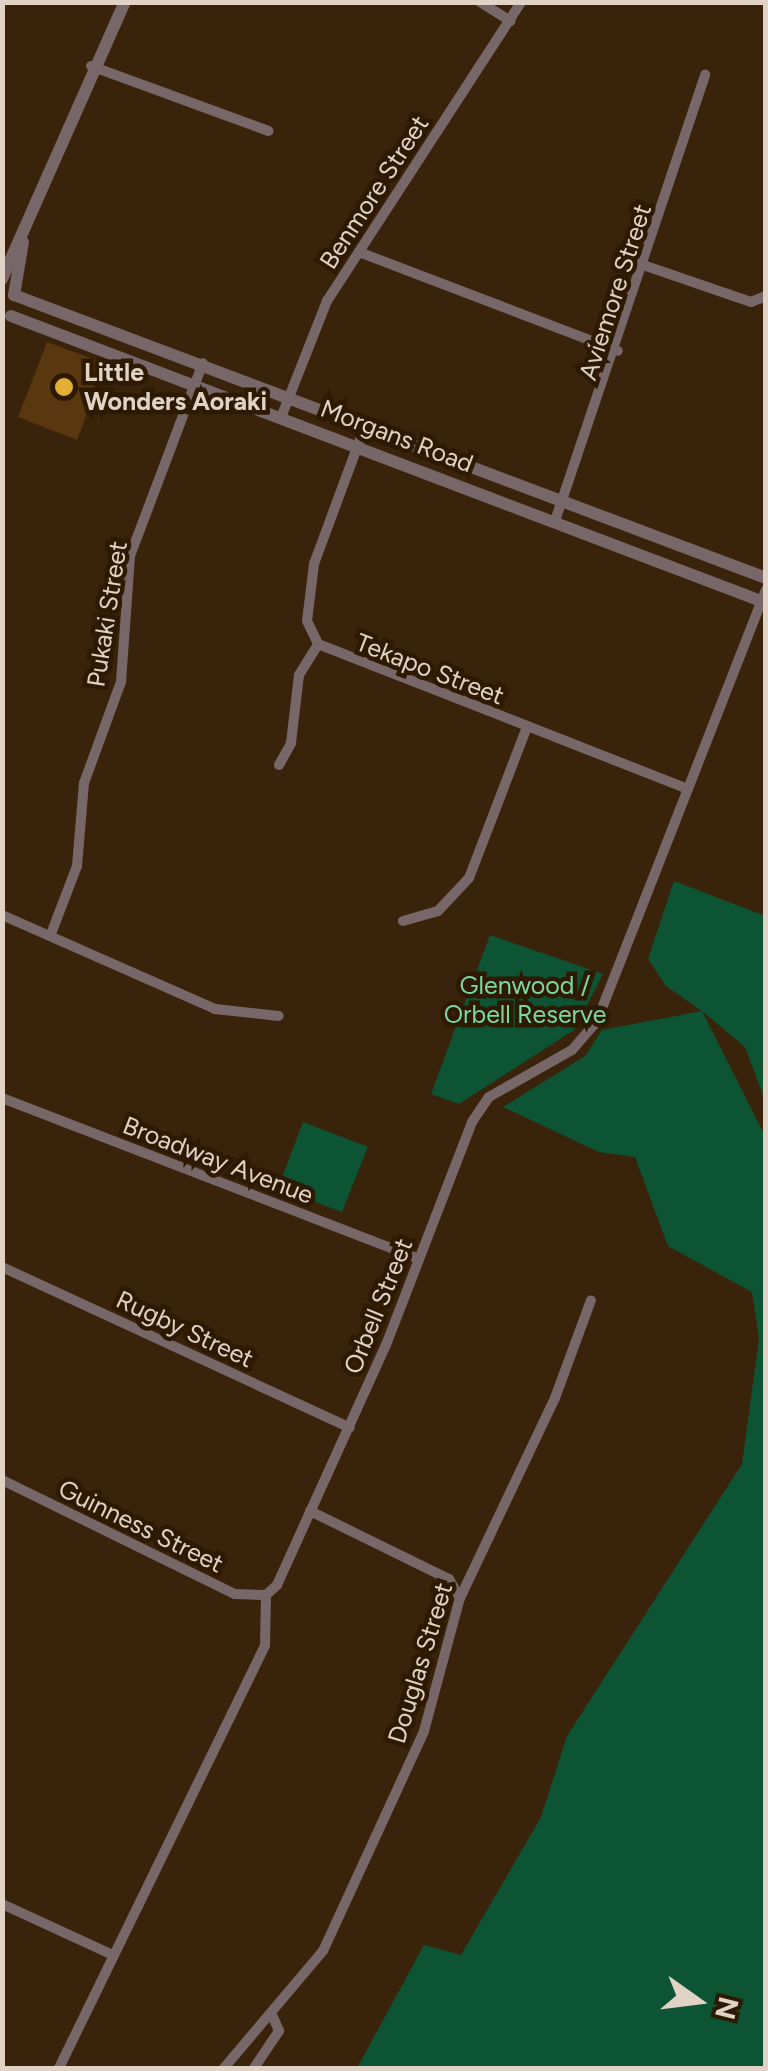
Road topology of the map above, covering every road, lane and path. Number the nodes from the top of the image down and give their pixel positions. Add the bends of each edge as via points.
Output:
1 (125, 2) edge
2 (480, 2) edge
3 (521, 2) edge
4 (510, 21) junction
5 (90, 66) junction
6 (706, 74) dead end
7 (269, 131) dead end
8 (23, 242) junction
9 (359, 252) junction
10 (646, 266) junction
11 (2, 279) edge
12 (8, 292) edge
13 (766, 296) edge
14 (6, 319) edge
15 (618, 351) junction
16 (204, 362) junction
17 (194, 385) junction
18 (288, 396) junction
19 (282, 414) junction
20 (365, 426) junction
21 (358, 445) junction
22 (563, 502) junction
23 (556, 521) junction
24 (766, 578) edge
25 (764, 598) edge
26 (318, 644) junction
27 (527, 727) junction
28 (279, 765) dead end
29 (688, 789) junction
30 (2, 915) edge
31 (403, 921) dead end
32 (51, 934) junction
33 (279, 1016) dead end
34 (2, 1098) edge
35 (418, 1259) junction
36 (2, 1267) edge
37 (590, 1300) dead end
38 (350, 1428) junction
39 (2, 1480) edge
40 (310, 1511) junction
41 (266, 1594) junction
42 (460, 1598) junction
43 (2, 1904) edge
44 (113, 1955) junction
45 (274, 2017) junction
46 (59, 2068) edge
47 (224, 2068) edge
48 (254, 2068) edge

1 - 5 street
2 - 4 street
3 - 4 street, Benmore Street
4 - 9 street, Benmore Street
5 - 7 street
5 - 8 street
6 - 10 street, Aviemore Street
8 - 11 street
8 - 12 street
9 - 15 street
9 - 18 street, Benmore Street via 318,317
10 - 13 street via 751,302
10 - 15 street, Aviemore Street
12 - 14 street
12 - 16 street, Morgans Road
14 - 17 street, Morgans Road
15 - 22 street, Aviemore Street
16 - 17 street, Pukaki Street
16 - 18 street, Morgans Road
17 - 19 street, Morgans Road
17 - 32 street, Pukaki Street via 130,556 121,682 84,783 78,866
18 - 19 street, Benmore Street
18 - 20 street, Morgans Road
19 - 21 street, Morgans Road
20 - 21 street, Tekapo Street
20 - 22 street, Morgans Road
21 - 23 street, Morgans Road
21 - 26 street, Tekapo Street via 310,581 307,621
22 - 23 street, Aviemore Street
22 - 24 street, Morgans Road
23 - 25 street, Morgans Road
25 - 29 street, Orbell Street
26 - 27 street, Tekapo Street
26 - 28 street via 300,675 291,743
27 - 29 street, Tekapo Street
27 - 31 street via 469,878 438,911
29 - 35 street, Orbell Street via 597,1021 572,1050 484,1102
30 - 32 street
32 - 33 street via 214,1009
34 - 35 street, Broadway Avenue
35 - 38 street, Orbell Street
36 - 38 street, Rugby Street
37 - 42 street, Douglas Street via 555,1398
38 - 40 street, Orbell Street
39 - 41 street, Guinness Street via 236,1594
40 - 41 street, Orbell Street
40 - 42 street via 449,1580
41 - 44 street, Orbell Street via 264,1646
42 - 45 street, Douglas Street via 424,1731 323,1951
43 - 44 street
44 - 46 street, Orbell Street
45 - 47 street, Douglas Street
45 - 48 street via 279,2031

